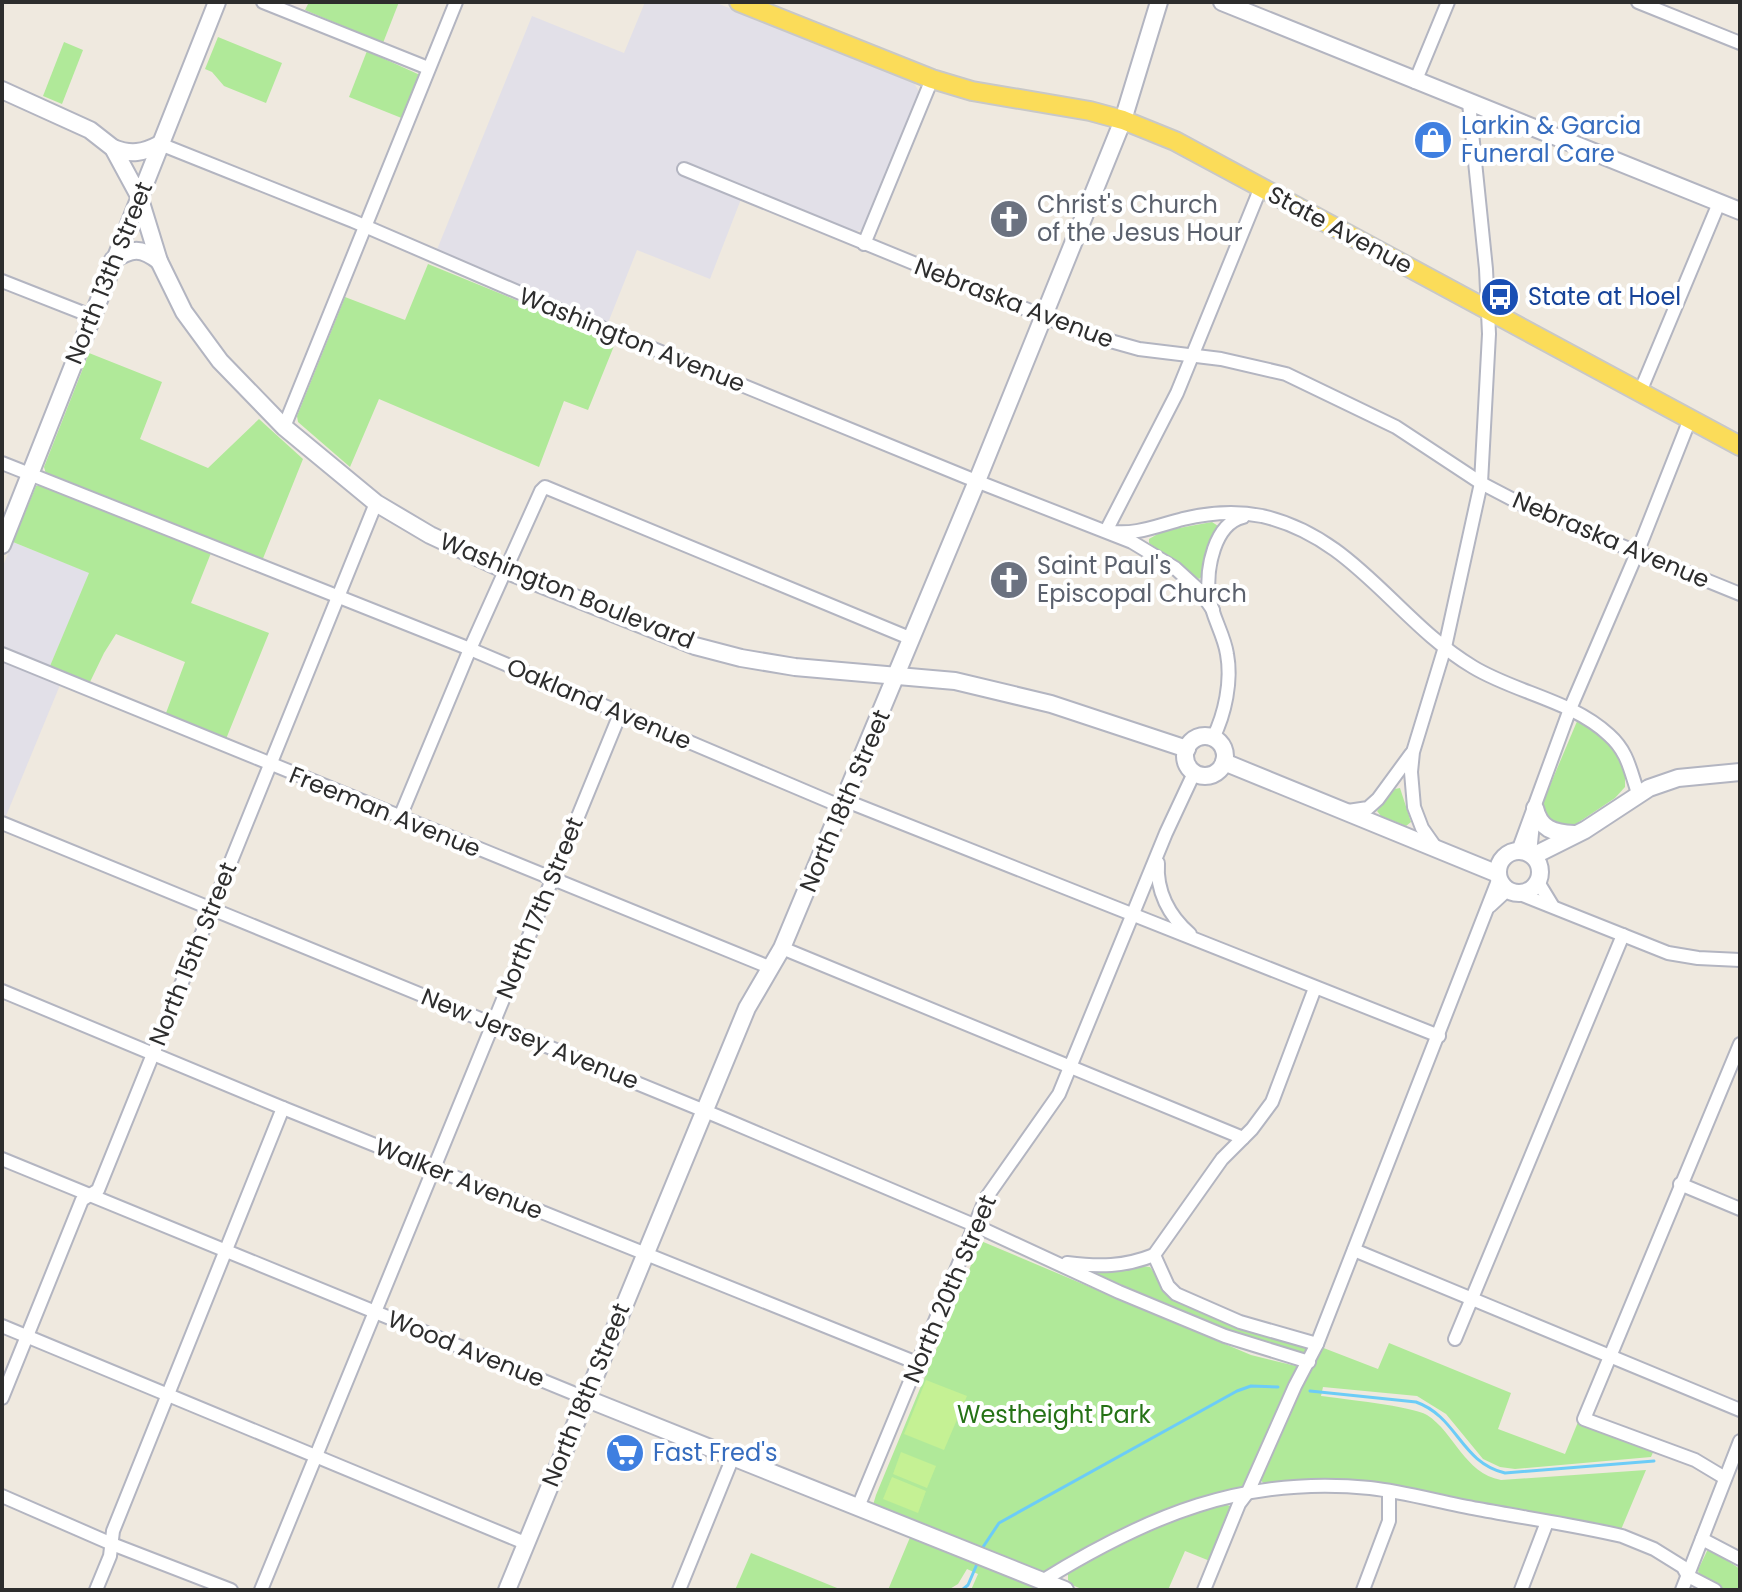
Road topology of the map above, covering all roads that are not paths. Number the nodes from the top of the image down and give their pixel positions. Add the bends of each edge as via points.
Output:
1 (217, 2) edge
2 (263, 2) edge
3 (456, 2) edge
4 (739, 2) edge
5 (1159, 2) edge
6 (1222, 2) edge
7 (1448, 2) edge
8 (1638, 2) edge
9 (1740, 43) edge
10 (428, 68) junction
11 (932, 79) junction
12 (1415, 82) junction
13 (2, 90) edge
14 (1469, 103) junction
15 (1123, 120) junction
16 (160, 144) junction
17 (113, 148) junction
18 (684, 169) dead end
19 (1261, 187) junction
20 (139, 196) junction
21 (1719, 203) junction
22 (1740, 211) edge
23 (364, 228) junction
24 (864, 244) junction
25 (113, 260) junction
26 (159, 261) junction
27 (2, 281) edge
28 (1488, 310) junction
29 (91, 316) junction
30 (1044, 317) junction
31 (1191, 355) junction
32 (1640, 392) junction
33 (1690, 419) junction
34 (284, 427) junction
35 (1740, 446) edge
36 (2, 463) edge
37 (31, 475) junction
38 (977, 481) junction
39 (1481, 483) junction
40 (376, 503) junction
41 (1262, 516) junction
42 (1106, 531) junction
43 (2, 545) edge
44 (1637, 553) junction
45 (505, 570) junction
46 (1740, 594) edge
47 (337, 596) junction
48 (1213, 610) junction
49 (912, 639) junction
50 (1445, 647) junction
51 (470, 649) junction
52 (2, 654) edge
53 (898, 676) junction
54 (1570, 709) junction
55 (620, 714) junction
56 (1213, 738) junction
57 (1187, 749) junction
58 (1413, 752) junction
59 (1224, 762) junction
60 (270, 765) junction
61 (1740, 772) edge
62 (1194, 773) junction
63 (1638, 793) junction
64 (844, 803) junction
65 (1330, 808) junction
66 (1535, 808) junction
67 (400, 817) junction
68 (2, 823) edge
69 (1580, 832) junction
70 (1166, 833) junction
71 (1439, 852) junction
72 (1519, 871) junction
73 (551, 880) junction
74 (1552, 905) junction
75 (210, 908) junction
76 (1132, 915) junction
77 (1623, 935) junction
78 (1197, 939) junction
79 (782, 948) junction
80 (1740, 960) edge
81 (769, 967) junction
82 (1315, 988) junction
83 (2, 991) edge
84 (493, 1023) junction
85 (1439, 1036) junction
86 (1740, 1044) edge
87 (153, 1052) junction
88 (1072, 1066) junction
89 (283, 1108) junction
90 (704, 1110) junction
91 (1243, 1138) junction
92 (2, 1159) edge
93 (434, 1168) junction
94 (1680, 1184) junction
95 (89, 1196) junction
96 (1740, 1209) edge
97 (974, 1225) junction
98 (225, 1250) junction
99 (1354, 1250) junction
100 (645, 1253) junction
101 (1154, 1255) junction
102 (1055, 1262) junction
103 (1472, 1298) junction
104 (375, 1311) junction
105 (2, 1326) edge
106 (27, 1337) junction
107 (1455, 1339) dead end
108 (1317, 1344) junction
109 (1610, 1356) junction
110 (1309, 1362) junction
111 (917, 1363) junction
112 (166, 1394) junction
113 (2, 1398) edge
114 (585, 1398) junction
115 (1740, 1410) edge
116 (1740, 1441) edge
117 (314, 1456) junction
118 (733, 1457) junction
119 (1725, 1478) junction
120 (1248, 1492) junction
121 (1389, 1493) junction
122 (2, 1496) edge
123 (858, 1507) junction
124 (1547, 1522) junction
125 (1702, 1539) junction
126 (525, 1543) junction
127 (112, 1544) junction
128 (1740, 1559) edge
129 (1688, 1576) junction
130 (1042, 1581) junction
131 (96, 1590) edge
132 (231, 1590) edge
133 (261, 1590) edge
134 (507, 1590) edge
135 (679, 1590) edge
136 (1064, 1590) edge
137 (1204, 1590) edge
138 (1363, 1590) edge
139 (1521, 1590) edge
140 (1682, 1590) edge
141 (1715, 1590) edge

1 - 16 street, North 13th Street
2 - 10 street
3 - 10 street
4 - 11 main road, State Avenue
5 - 15 street, North 18th Street
6 - 12 street
7 - 12 street
8 - 9 street
10 - 23 street
11 - 15 main road, State Avenue
11 - 24 street
12 - 14 street
13 - 17 street, Washington Boulevard via 70,119
14 - 21 street
14 - 28 street
15 - 19 main road, State Avenue
15 - 30 street, North 18th Street
16 - 17 street via 138,153
16 - 20 street, North 13th Street
16 - 23 street, Washington Avenue
17 - 20 street, Washington Boulevard
18 - 24 street, Nebraska Avenue
19 - 28 main road, State Avenue
19 - 31 street
20 - 25 street, North 13th Street
20 - 26 street, Washington Boulevard
21 - 22 street
21 - 32 street
23 - 34 street
23 - 38 street, Washington Avenue
24 - 30 street, Nebraska Avenue
25 - 26 street via 138,249
25 - 29 street, North 13th Street
26 - 34 street, Washington Boulevard via 184,312 220,361
27 - 29 street
28 - 32 main road, State Avenue
28 - 39 street
29 - 37 street, North 13th Street
30 - 31 street, Nebraska Avenue via 1113,343
30 - 38 street, North 18th Street
31 - 39 street, Nebraska Avenue via 1286,374 1327,392 1396,427
31 - 42 street via 1154,441
32 - 33 main road, State Avenue
33 - 35 main road, State Avenue
33 - 44 street
34 - 40 street, Washington Boulevard
36 - 37 street, Oakland Avenue
37 - 43 street, North 13th Street
37 - 47 street, Oakland Avenue
38 - 42 street, Washington Avenue
38 - 49 street, North 18th Street
39 - 44 street, Nebraska Avenue
39 - 50 street
40 - 45 street, Washington Boulevard
40 - 47 street, North 15th Street
41 - 42 street, Washington Avenue via 1205,515 1135,533
41 - 48 street via 1236,519 1223,529 1209,582
41 - 50 street, Washington Avenue via 1330,544
42 - 48 street, Washington Avenue via 1175,568
44 - 46 street, Nebraska Avenue
44 - 54 street
45 - 49 street via 545,487
45 - 51 street
45 - 53 street, Washington Boulevard via 695,646 795,667
47 - 51 street, Oakland Avenue
47 - 60 street, North 15th Street
48 - 56 street via 1228,676
49 - 53 street, North 18th Street
50 - 54 street, Washington Avenue via 1474,668
50 - 58 street
51 - 55 street, Oakland Avenue
51 - 67 street
52 - 60 street, Freeman Avenue
53 - 57 street, Washington Boulevard via 955,681 1051,704
53 - 64 street, North 18th Street
54 - 63 street, Washington Avenue via 1622,747
54 - 66 street
55 - 64 street, Oakland Avenue via 833,803
55 - 73 street, North 17th Street
56 - 57 street via 1197,738
56 - 59 street via 1224,751
57 - 62 street via 1186,762
58 - 65 street via 1368,808
58 - 71 street via 1414,807
59 - 62 street via 1212,775
59 - 65 street
60 - 67 street, Freeman Avenue
60 - 75 street, North 15th Street
61 - 63 street via 1678,778
62 - 70 street, North 20th Street
63 - 69 street
64 - 76 street, Oakland Avenue
64 - 79 street, North 18th Street
65 - 71 street
66 - 69 street via 1543,826
66 - 72 street
67 - 73 street, Freeman Avenue
68 - 75 street, New Jersey Avenue
69 - 72 street via 1578,840
70 - 76 street, North 20th Street
70 - 78 street, Oakland Avenue via 1158,860 1159,886 1169,911
71 - 72 street
72 - 74 street
72 - 74 street
72 - 85 street via 1490,906
73 - 81 street, Freeman Avenue
73 - 84 street, North 17th Street
74 - 77 street
75 - 84 street, New Jersey Avenue
75 - 87 street, North 15th Street
76 - 78 street, Oakland Avenue
76 - 88 street, North 20th Street
77 - 80 street via 1668,953
77 - 103 street
78 - 82 street, Oakland Avenue
79 - 81 street, North 18th Street
79 - 88 street
81 - 90 street, North 18th Street
82 - 85 street, Oakland Avenue
82 - 91 street via 1272,1102
83 - 87 street, Walker Avenue
84 - 90 street, New Jersey Avenue
84 - 93 street, North 17th Street
85 - 99 street
86 - 94 street
87 - 89 street, Walker Avenue
87 - 95 street, North 15th Street via 98,1190
88 - 91 street
88 - 97 street, North 20th Street
89 - 93 street, Walker Avenue
89 - 98 street
90 - 97 street, New Jersey Avenue
90 - 100 street, North 18th Street
91 - 101 street
92 - 95 street, Wood Avenue
93 - 100 street, Walker Avenue
93 - 104 street, North 17th Street
94 - 96 street
94 - 109 street
95 - 98 street, Wood Avenue
95 - 106 street, North 15th Street via 82,1200
97 - 102 street, New Jersey Avenue
97 - 111 street, North 20th Street
98 - 104 street, Wood Avenue
98 - 112 street
99 - 103 street
99 - 108 street
100 - 111 street, Walker Avenue
100 - 114 street, North 18th Street
101 - 102 street, New Jersey Avenue via 1106,1268
101 - 108 street via 1176,1294 1240,1322
102 - 110 street, New Jersey Avenue via 1225,1336
103 - 107 street
103 - 109 street
104 - 114 street, Wood Avenue
104 - 117 street, North 17th Street
105 - 106 street
106 - 112 street
106 - 113 street, North 15th Street
108 - 110 street
109 - 115 street
109 - 119 street via 1584,1419 1695,1460
110 - 120 street
111 - 123 street, North 20th Street
112 - 117 street
112 - 127 street
114 - 118 street, Wood Avenue
114 - 126 street, North 18th Street
116 - 119 street
117 - 126 street
117 - 133 street, North 17th Street
118 - 123 street, Wood Avenue
118 - 135 street
119 - 125 street
120 - 121 street via 1334,1487
120 - 130 street via 1160,1518
120 - 137 street
121 - 124 street
121 - 138 street via 1389,1521
122 - 127 street
123 - 130 street, Wood Avenue
124 - 129 street via 1622,1536 1654,1549
124 - 139 street
125 - 128 street
125 - 129 street
126 - 134 street, North 18th Street
127 - 131 street
127 - 132 street
129 - 140 street
129 - 141 street
130 - 136 street, Wood Avenue

